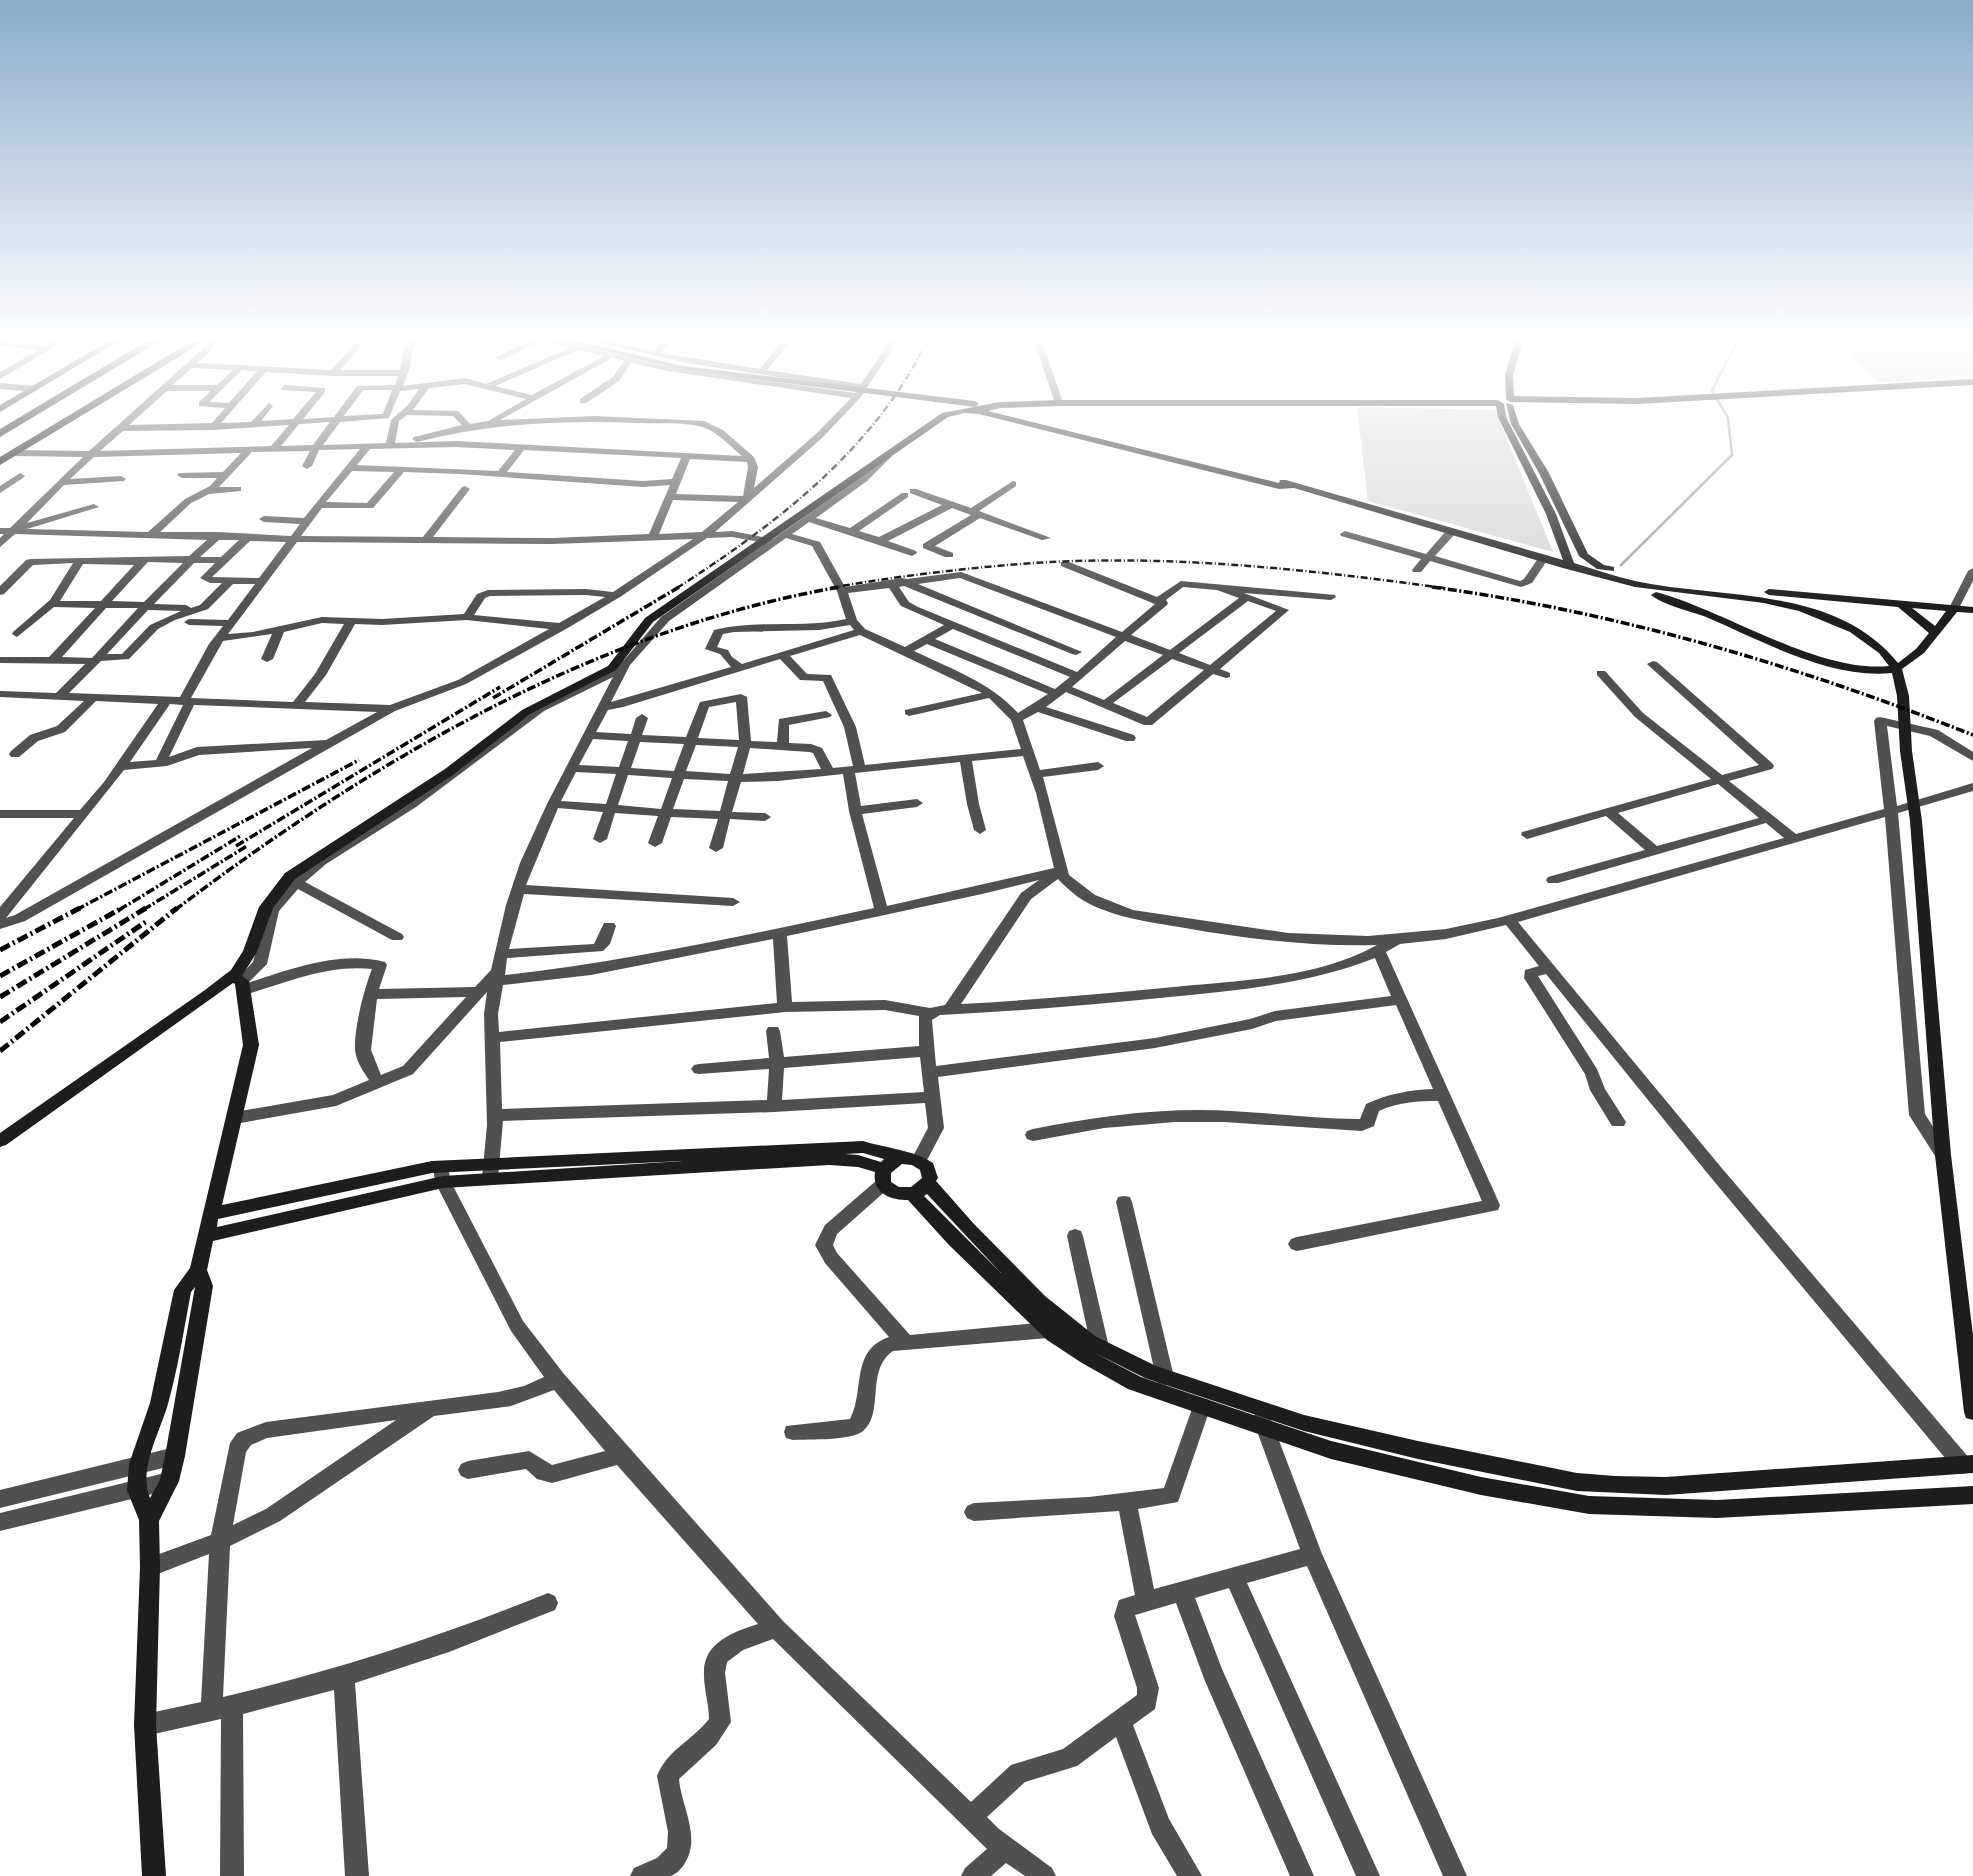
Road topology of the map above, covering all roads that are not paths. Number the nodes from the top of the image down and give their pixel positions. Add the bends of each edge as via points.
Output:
1 (119, 428) edge
2 (55, 429) edge
3 (291, 429) edge
4 (332, 429) edge
5 (393, 429) edge
6 (465, 429) edge
7 (713, 429) edge
8 (826, 429) edge
9 (926, 429) edge
10 (1049, 429) edge
11 (1081, 429) edge
12 (1507, 429) edge
13 (1518, 429) edge
14 (390, 445) junction
15 (403, 445) junction
16 (368, 446) junction
17 (316, 448) junction
18 (521, 448) junction
19 (274, 449) junction
20 (1517, 449) junction
21 (1530, 449) junction
22 (249, 450) junction
23 (15, 453) junction
24 (90, 454) junction
25 (687, 456) junction
26 (887, 456) junction
27 (751, 459) junction
28 (0, 462) edge
29 (307, 466) dead end
30 (350, 468) junction
31 (402, 469) junction
32 (500, 474) junction
33 (182, 475) dead end
34 (225, 475) junction
35 (20, 476) dead end
36 (121, 479) dead end
37 (61, 482) junction
38 (676, 482) junction
39 (1013, 484) dead end
40 (1290, 486) junction
41 (238, 489) dead end
42 (464, 489) dead end
43 (0, 490) edge
44 (209, 491) junction
45 (1324, 495) junction
46 (671, 497) junction
47 (747, 499) junction
48 (319, 505) junction
49 (957, 506) junction
50 (93, 507) dead end
51 (975, 513) junction
52 (807, 518) junction
53 (264, 519) dead end
54 (309, 521) junction
55 (16, 529) junction
56 (0, 531) edge
57 (852, 532) junction
58 (1450, 533) junction
59 (152, 534) junction
60 (705, 534) junction
61 (1345, 534) dead end
62 (218, 535) junction
63 (248, 537) junction
64 (653, 537) junction
65 (779, 538) junction
66 (1046, 538) dead end
67 (296, 539) junction
68 (425, 541) junction
69 (879, 541) junction
70 (0, 544) edge
71 (912, 552) dead end
72 (949, 555) dead end
73 (1428, 558) junction
74 (1544, 558) junction
75 (80, 560) junction
76 (191, 560) junction
77 (223, 560) junction
78 (142, 562) junction
79 (1065, 564) dead end
80 (1568, 564) junction
81 (1417, 570) dead end
82 (1973, 571) edge
83 (1605, 572) junction
84 (229, 581) junction
85 (263, 581) junction
86 (896, 582) junction
87 (1218, 587) junction
88 (842, 591) junction
89 (0, 592) edge
90 (615, 595) junction
91 (1247, 597) junction
92 (1331, 597) dead end
93 (1158, 601) junction
94 (52, 603) junction
95 (102, 604) junction
96 (1901, 604) junction
97 (147, 606) junction
98 (200, 608) junction
99 (1954, 608) junction
100 (1973, 610) edge
101 (467, 617) junction
102 (351, 621) junction
103 (188, 622) dead end
104 (231, 624) junction
105 (952, 625) junction
106 (562, 626) junction
107 (857, 626) junction
108 (280, 628) junction
109 (1935, 632) junction
110 (17, 634) dead end
111 (1123, 635) junction
112 (220, 638) junction
113 (928, 640) junction
114 (904, 652) junction
115 (1076, 652) dead end
116 (1170, 653) junction
117 (782, 655) junction
118 (267, 659) dead end
119 (0, 660) edge
120 (98, 660) junction
121 (52, 661) junction
122 (628, 662) junction
123 (1653, 664) dead end
124 (740, 668) junction
125 (1211, 669) junction
126 (1601, 673) dead end
127 (1226, 675) dead end
128 (1077, 676) junction
129 (1059, 690) junction
130 (992, 694) junction
131 (0, 695) edge
132 (58, 697) junction
133 (93, 698) junction
134 (166, 701) junction
135 (187, 702) junction
136 (1105, 704) junction
137 (296, 706) junction
138 (601, 707) junction
139 (1038, 708) junction
140 (391, 709) junction
141 (909, 712) dead end
142 (826, 715) dead end
143 (642, 718) dead end
144 (1017, 719) junction
145 (588, 735) junction
146 (637, 738) junction
147 (1130, 738) dead end
148 (692, 742) junction
149 (330, 744) junction
150 (745, 744) junction
151 (783, 746) junction
152 (1029, 752) junction
153 (15, 754) dead end
154 (1973, 757) edge
155 (966, 759) junction
156 (160, 763) junction
157 (1098, 766) dead end
158 (121, 767) junction
159 (573, 768) junction
160 (855, 771) junction
161 (622, 772) junction
162 (829, 773) junction
163 (1036, 774) junction
164 (679, 776) junction
165 (734, 778) junction
166 (1718, 779) junction
167 (1973, 787) edge
168 (917, 803) dead end
169 (553, 804) junction
170 (610, 808) junction
171 (855, 811) junction
172 (1608, 811) junction
173 (1891, 811) junction
174 (666, 813) junction
175 (0, 814) edge
176 (84, 814) junction
177 (724, 815) junction
178 (765, 817) dead end
179 (1768, 819) junction
180 (980, 830) dead end
181 (1527, 835) dead end
182 (600, 839) dead end
183 (1795, 840) junction
184 (655, 844) dead end
185 (716, 848) dead end
186 (1654, 851) junction
187 (1061, 870) junction
188 (1553, 880) dead end
189 (296, 883) junction
190 (519, 889) junction
191 (733, 902) dead end
192 (882, 911) junction
193 (0, 916) edge
194 (20, 918) junction
195 (1508, 919) junction
196 (0, 923) edge
197 (609, 926) dead end
198 (780, 932) junction
199 (397, 937) dead end
200 (1395, 940) junction
201 (1379, 952) junction
202 (499, 968) junction
203 (1548, 969) junction
204 (238, 980) junction
205 (479, 992) junction
206 (370, 994) junction
207 (1399, 1000) junction
208 (785, 1007) junction
209 (950, 1009) junction
210 (930, 1013) junction
211 (773, 1031) dead end
212 (492, 1038) junction
213 (928, 1051) junction
214 (777, 1063) junction
215 (699, 1069) dead end
216 (930, 1072) junction
217 (377, 1081) junction
218 (1442, 1095) junction
219 (933, 1097) junction
220 (774, 1106) junction
221 (495, 1115) junction
222 (235, 1118) junction
223 (1618, 1122) dead end
224 (1032, 1135) dead end
225 (0, 1141) edge
226 (1943, 1155) junction
227 (900, 1158) junction
228 (919, 1160) junction
229 (490, 1170) junction
230 (442, 1174) junction
231 (884, 1177) junction
232 (920, 1188) junction
233 (1124, 1202) dead end
234 (212, 1214) junction
235 (206, 1236) junction
236 (1075, 1236) dead end
237 (1297, 1244) dead end
238 (198, 1270) junction
239 (1048, 1330) junction
240 (905, 1342) junction
241 (1100, 1347) junction
242 (1165, 1377) junction
243 (557, 1380) junction
244 (1202, 1406) junction
245 (1255, 1407) junction
246 (430, 1408) junction
247 (1973, 1412) edge
248 (1265, 1428) junction
249 (793, 1433) dead end
250 (621, 1455) junction
251 (175, 1456) junction
252 (139, 1464) junction
253 (1968, 1465) edge
254 (468, 1470) dead end
255 (169, 1481) junction
256 (1594, 1483) junction
257 (137, 1490) junction
258 (1973, 1495) edge
259 (0, 1499) edge
260 (1127, 1503) junction
261 (1595, 1506) junction
262 (974, 1511) dead end
263 (149, 1520) junction
264 (0, 1522) edge
265 (220, 1541) junction
266 (1312, 1555) junction
267 (150, 1567) junction
268 (1234, 1577) junction
269 (1182, 1591) junction
270 (1146, 1600) junction
271 (548, 1603) dead end
272 (776, 1628) junction
273 (344, 1678) junction
274 (221, 1709) junction
275 (1121, 1722) junction
276 (145, 1725) junction
277 (971, 1817) junction
278 (1007, 1847) junction
279 (656, 1873) edge
280 (154, 1876) edge
281 (232, 1876) edge
282 (357, 1876) edge
283 (973, 1876) edge
284 (1044, 1876) edge
285 (1189, 1876) edge
286 (1302, 1876) edge
287 (1367, 1876) edge
288 (1455, 1876) edge

1 - 24 street
2 - 23 main road
3 - 19 street
4 - 17 street
5 - 14 street
6 - 15 street
7 - 27 street
8 - 47 street
9 - 26 street
10 - 40 street
11 - 40 street
12 - 20 street
13 - 21 street
14 - 15 street
14 - 16 street
15 - 18 street
16 - 17 street
16 - 30 street
17 - 19 street
17 - 29 street
18 - 25 street
18 - 32 street
19 - 22 street
20 - 21 street
20 - 80 street via 1551,514
21 - 83 street via 1584,556
22 - 24 street
22 - 34 street
23 - 24 street
23 - 28 main road
24 - 37 street
25 - 27 street
25 - 38 street
26 - 52 street via 864,479
26 - 204 street via 649,620 612,668 526,712 449,772 290,876 265,907
27 - 47 street
30 - 31 street
30 - 48 street
31 - 32 street
31 - 48 street via 370,506
32 - 38 street
33 - 34 street
34 - 44 street
35 - 43 street
36 - 37 street
37 - 55 street
38 - 46 street
39 - 51 street
40 - 45 street
41 - 44 street
42 - 68 street
44 - 59 street via 188,501
45 - 58 street
45 - 74 street
46 - 47 street
46 - 64 street
47 - 60 street
48 - 54 street
49 - 51 street
49 - 57 street via 909,493
49 - 69 street via 947,506
50 - 55 street
51 - 66 street
51 - 72 street via 927,546
52 - 57 street
52 - 65 street
53 - 54 street
54 - 67 street
55 - 56 street
55 - 59 street
55 - 70 street
57 - 69 street
58 - 73 street
58 - 74 street
59 - 62 street
60 - 64 street
60 - 65 street
60 - 90 street
61 - 73 street
62 - 63 street
62 - 76 street
63 - 67 street
63 - 77 street
64 - 68 street
65 - 88 street via 816,544
65 - 122 street via 665,619
67 - 68 street
67 - 85 street
69 - 71 street
73 - 74 street via 1521,584
73 - 81 street
74 - 80 street
75 - 78 street
75 - 89 street via 28,563
75 - 94 street
76 - 77 street
76 - 78 street
76 - 97 street
77 - 84 street via 205,578
78 - 95 street
79 - 93 street
80 - 83 street
80 - 109 street via 1855,669 1894,669
82 - 99 street
83 - 96 street
83 - 226 street via 1642,584 1802,608 1854,630 1896,667 1916,821
84 - 85 street
84 - 98 street
85 - 104 street
86 - 88 street
86 - 105 street via 905,604
86 - 111 street via 961,575
86 - 115 street
87 - 91 street
87 - 92 street
87 - 93 street via 1181,584
88 - 107 street
90 - 101 street via 488,593
90 - 106 street
91 - 116 street
91 - 125 street via 1284,610
93 - 111 street via 1163,603
94 - 95 street
94 - 110 street
95 - 97 street
95 - 121 street
96 - 99 street
96 - 109 street
97 - 98 street
97 - 120 street
98 - 120 street via 159,623 123,658
99 - 100 street
99 - 109 street
101 - 102 street
101 - 106 street
102 - 108 street via 322,620
102 - 137 street
103 - 104 street
104 - 112 street
105 - 113 street
105 - 128 street
106 - 140 street via 462,682
107 - 114 street
107 - 117 street
107 - 124 street via 718,632 711,649 724,652
108 - 112 street
108 - 118 street
111 - 116 street
111 - 128 street
112 - 135 street
113 - 114 street
113 - 129 street
114 - 130 street
116 - 125 street
116 - 136 street
117 - 124 street
117 - 160 street via 804,678 827,677 844,709
119 - 121 street
120 - 121 street
120 - 132 street
122 - 138 street
122 - 189 street via 540,709
123 - 166 street via 1768,766
124 - 138 street
125 - 127 street
125 - 136 street via 1148,722
126 - 166 street via 1639,715
128 - 129 street
129 - 136 street
129 - 139 street
130 - 141 street
130 - 144 street
131 - 132 street
132 - 133 street
133 - 134 street
133 - 153 street via 61,729 33,739
134 - 135 street
134 - 158 street
135 - 137 street
135 - 156 street
137 - 140 street
138 - 145 street
139 - 144 street
139 - 147 street
140 - 149 street
142 - 151 street via 783,722
143 - 146 street
144 - 152 street
145 - 146 street
145 - 159 street
146 - 148 street
146 - 161 street
148 - 150 street
148 - 150 street via 704,704 741,697
148 - 164 street
149 - 156 street via 194,752
149 - 194 street
150 - 151 street
150 - 165 street
151 - 162 street via 816,749
152 - 155 street
152 - 163 street
154 - 173 street via 1934,733 1880,721
155 - 160 street
155 - 180 street
156 - 158 street
157 - 163 street
158 - 176 street
159 - 161 street
159 - 169 street
160 - 162 street
160 - 171 street
161 - 164 street
161 - 170 street
162 - 165 street
163 - 187 street
164 - 165 street
164 - 174 street
165 - 177 street
166 - 172 street
166 - 179 street
167 - 173 street
168 - 171 street
169 - 170 street
169 - 190 street
170 - 174 street
170 - 182 street
171 - 192 street
172 - 181 street
172 - 186 street
173 - 183 street
173 - 226 street via 1917,1115
174 - 177 street
174 - 184 street
175 - 176 street
176 - 193 street
177 - 178 street
177 - 185 street
179 - 183 street
179 - 186 street
183 - 195 street
186 - 188 street
187 - 192 street
187 - 200 street via 1077,892 1119,911 1243,934
187 - 209 street via 1026,895
189 - 199 street
189 - 204 street via 272,909 260,964
190 - 191 street
190 - 202 street
192 - 198 street
193 - 194 street
194 - 196 street
195 - 200 street
195 - 203 street
197 - 202 street via 598,948
198 - 202 street via 591,970
198 - 208 street
200 - 201 street
201 - 207 street
201 - 209 street via 1279,981 1063,1003
202 - 205 street
202 - 212 street
203 - 223 street via 1531,973 1531,978
203 - 253 street
204 - 206 street via 378,964
204 - 222 street via 251,1045
204 - 225 street
205 - 206 street
205 - 217 street via 413,1067
206 - 217 street via 363,1050
207 - 216 street via 1275,1016 1156,1043
207 - 218 street
208 - 210 street via 885,1005
208 - 212 street
209 - 210 street
210 - 213 street via 925,1019
211 - 214 street
212 - 221 street
213 - 214 street
213 - 216 street
214 - 215 street
214 - 220 street
216 - 219 street
217 - 222 street via 336,1101
218 - 224 street via 1385,1102 1371,1108 1368,1122 1362,1125 1222,1116 1146,1117
218 - 237 street via 1490,1207
219 - 220 street
219 - 228 street via 936,1128
220 - 221 street
221 - 229 street
222 - 234 street
226 - 247 street
227 - 228 street
227 - 229 street via 863,1147
227 - 231 street
228 - 232 street via 930,1172
229 - 230 street
229 - 231 street via 829,1159 859,1161
230 - 234 street via 380,1176
230 - 235 street
230 - 243 street via 517,1326
231 - 232 street via 892,1192
231 - 240 street via 831,1230 824,1245
232 - 239 street via 955,1240
232 - 241 street via 1039,1301
233 - 242 street
234 - 235 street
235 - 238 street
236 - 241 street
238 - 251 street via 204,1286
238 - 252 street via 183,1290 159,1404
239 - 240 street
239 - 244 street via 1135,1383
240 - 249 street via 876,1352 858,1424
241 - 242 street
242 - 245 street
243 - 246 street via 514,1399
243 - 250 street
244 - 248 street
244 - 260 street via 1171,1496
245 - 248 street
245 - 256 street via 1418,1450
246 - 265 street via 273,1515
246 - 265 street via 266,1430 244,1440 237,1449
248 - 261 street via 1331,1450 1480,1486
248 - 266 street
250 - 254 street via 552,1474 529,1460
250 - 272 street
251 - 252 street
251 - 255 street
252 - 257 street
252 - 259 street
253 - 256 street via 1666,1486
255 - 257 street
255 - 263 street
256 - 261 street
257 - 263 street
257 - 264 street
258 - 261 street via 1717,1509
260 - 262 street
260 - 270 street
263 - 267 street
265 - 267 street
265 - 274 street
266 - 268 street
266 - 288 street
267 - 276 street
268 - 269 street
268 - 287 street
269 - 270 street
269 - 286 street
270 - 275 street via 1129,1605 1124,1612 1149,1697
271 - 273 street via 485,1630
272 - 277 street
272 - 279 street via 717,1656 713,1670 720,1722 668,1776 680,1848
273 - 274 street
273 - 282 street
274 - 276 street
274 - 281 street
275 - 277 street via 1069,1758 1019,1773
275 - 285 street via 1160,1826
276 - 280 street
277 - 278 street
278 - 283 street
278 - 284 street

